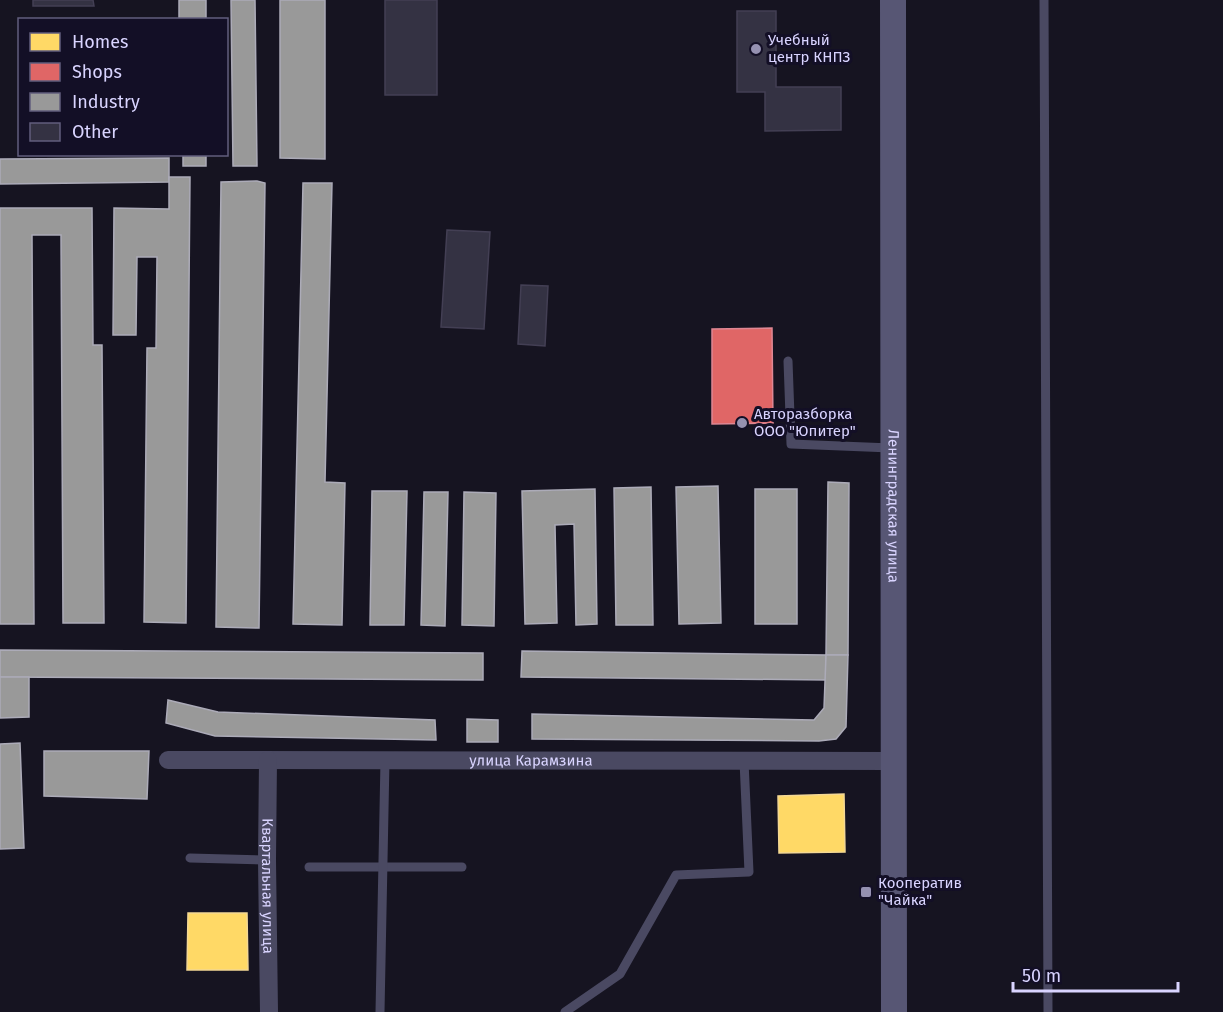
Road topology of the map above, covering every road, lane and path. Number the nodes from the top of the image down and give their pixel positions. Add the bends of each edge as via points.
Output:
1 (894, 0) edge
2 (1044, 0) edge
3 (788, 361) dead end
4 (894, 448) junction
5 (168, 760) dead end
6 (268, 760) junction
7 (385, 760) junction
8 (744, 761) junction
9 (894, 761) junction
10 (190, 858) dead end
11 (267, 860) junction
12 (309, 867) dead end
13 (462, 867) dead end
14 (382, 868) junction
15 (269, 1012) edge
16 (380, 1012) edge
17 (565, 1012) edge
18 (894, 1012) edge
19 (1048, 1012) edge

1 - 4 main road, Ленинградская улица
2 - 19 lane
3 - 4 lane via 791,444
4 - 9 main road, Ленинградская улица
5 - 6 street, улица Карамзина
6 - 7 street, улица Карамзина
6 - 11 street, Квартальная улица
7 - 8 street, улица Карамзина
7 - 14 lane
8 - 9 street, улица Карамзина
8 - 17 lane via 749,872 676,875 620,974
9 - 18 main road, Ленинградская улица
10 - 11 lane
11 - 15 street, Квартальная улица
12 - 14 lane
13 - 14 lane
14 - 16 lane

